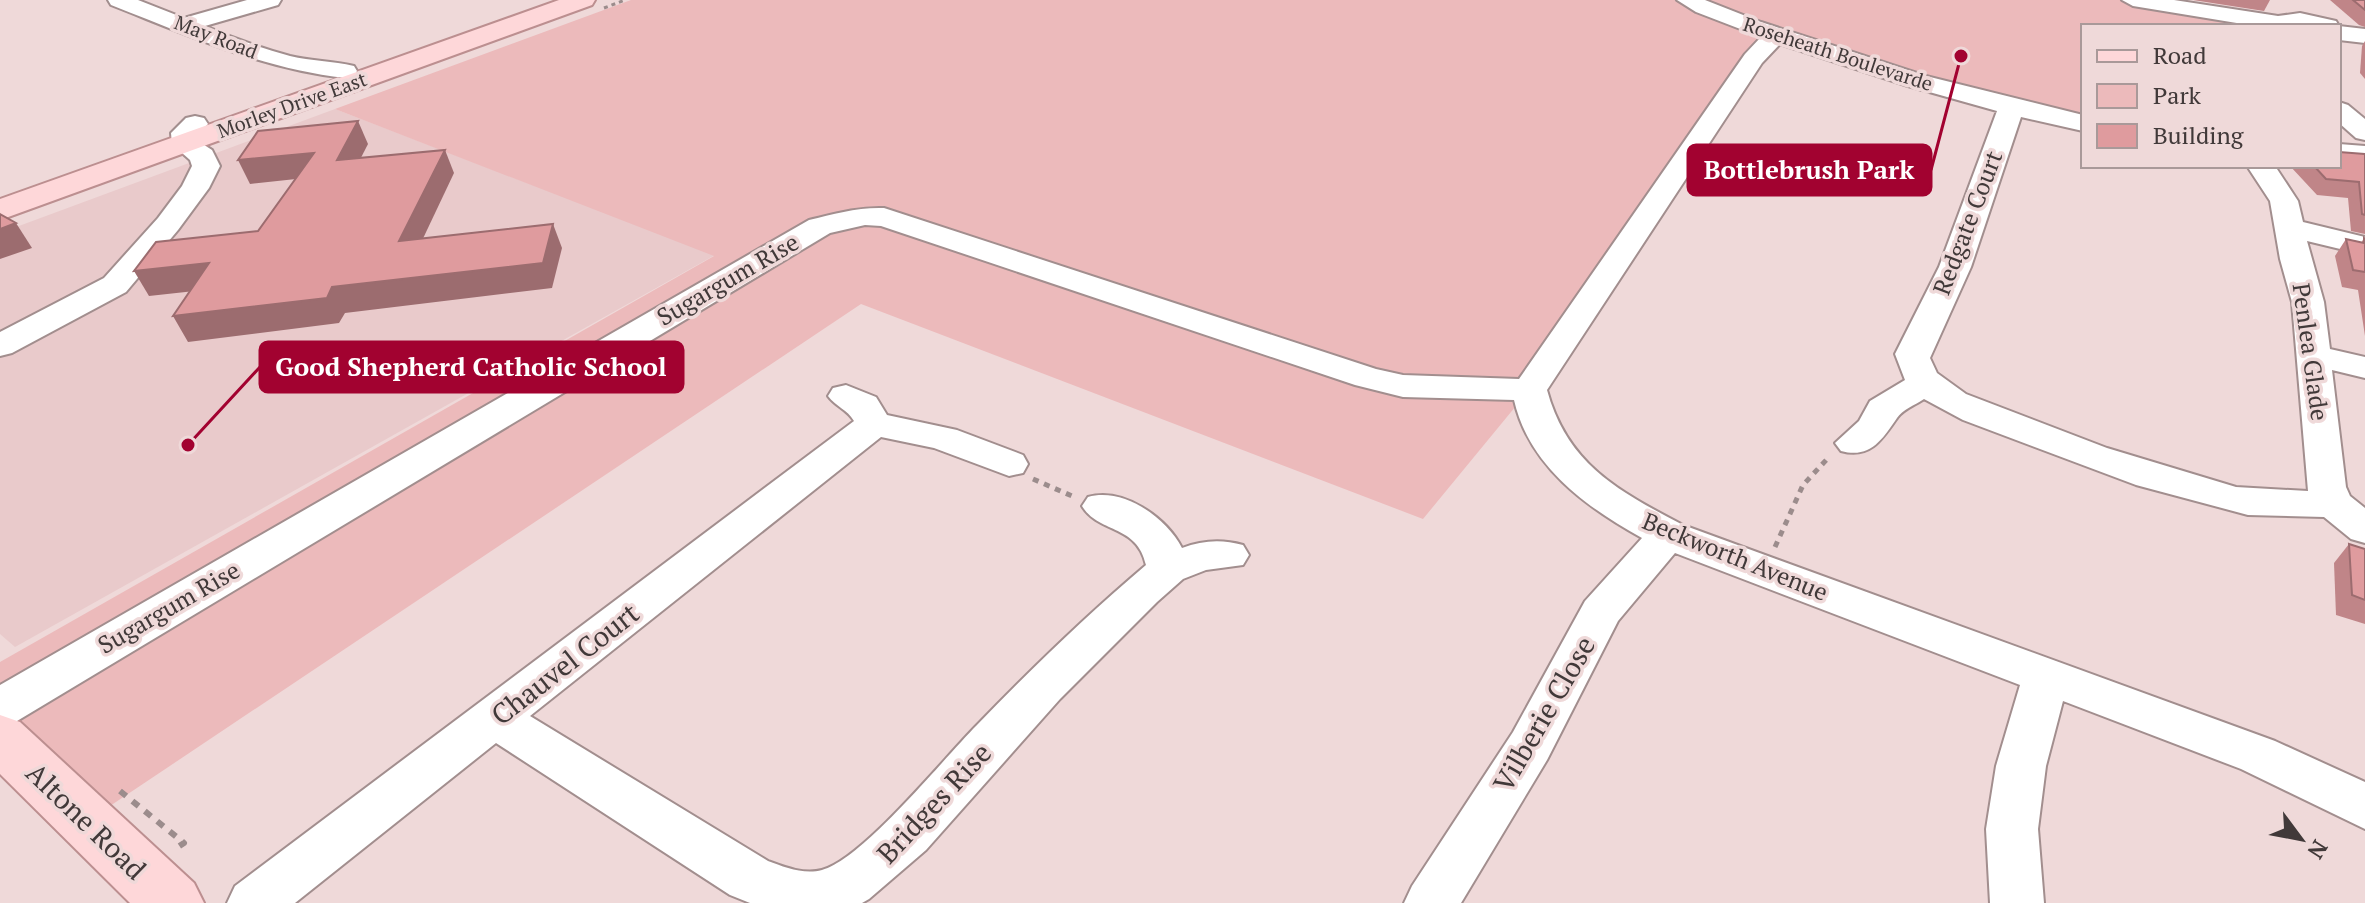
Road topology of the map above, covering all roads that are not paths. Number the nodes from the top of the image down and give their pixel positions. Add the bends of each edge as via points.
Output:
1 (119, 0) edge
2 (270, 0) edge
3 (546, 0) edge
4 (583, 0) edge
5 (1688, 0) edge
6 (2133, 0) edge
7 (2294, 0) edge
8 (2279, 24) edge
9 (2286, 24) edge
10 (2319, 24) edge
11 (186, 25) junction
12 (2341, 33) edge
13 (2365, 36) edge
14 (1775, 45) junction
15 (268, 57) junction
16 (345, 71) junction
17 (303, 86) junction
18 (2343, 96) edge
19 (2011, 109) junction
20 (2081, 123) edge
21 (2365, 132) edge
22 (190, 134) junction
23 (2341, 152) edge
24 (2365, 154) edge
25 (2262, 168) edge
26 (0, 193) edge
27 (0, 210) edge
28 (2291, 228) junction
29 (2365, 246) edge
30 (0, 346) edge
31 (2314, 355) junction
32 (2365, 368) edge
33 (1925, 383) junction
34 (1529, 390) junction
35 (1854, 443) road end
36 (1009, 464) road end
37 (2333, 503) junction
38 (1102, 506) road end
39 (2365, 529) edge
40 (1668, 535) junction
41 (1228, 555) dead end
42 (1168, 569) junction
43 (2046, 677) junction
44 (0, 708) edge
45 (495, 718) junction
46 (0, 738) edge
47 (2365, 807) edge
48 (832, 898) edge
49 (172, 903) edge
50 (254, 903) edge
51 (1431, 903) edge
52 (2017, 903) edge

1 - 11 street, May Road
2 - 11 street
3 - 16 main road, Morley Drive East
4 - 22 main road, Morley Drive East
5 - 14 street, Roseheath Boulevarde
6 - 8 street
7 - 10 street
9 - 10 street
11 - 15 street, May Road
12 - 13 street
14 - 19 street, Roseheath Boulevarde
14 - 34 street
15 - 16 street, May Road
15 - 17 street, May Road via 298,74
16 - 17 main road, Morley Drive East
17 - 22 main road, Morley Drive East
18 - 21 street
19 - 20 street, Roseheath Boulevarde
19 - 33 street, Redgate Court via 1955,267 1912,354
22 - 26 main road, Morley Drive East
22 - 27 main road, Morley Drive East
22 - 30 street via 206,166 168,224 115,285
23 - 24 street
25 - 28 street, Penlea Glade via 2284,201
28 - 29 street
28 - 31 street, Penlea Glade
31 - 32 street
31 - 37 street, Penlea Glade via 2326,487
33 - 35 street via 1883,409 1874,427
33 - 37 street via 1955,403 2159,479 2238,501
34 - 40 street, Beckworth Avenue via 1532,409 1549,441 1577,476 1617,508
34 - 44 street, Sugargum Rise via 1403,386 1367,378 884,217 845,219 820,226
36 - 45 street, Chauvel Court via 860,410
37 - 39 street
38 - 42 street via 1141,524 1165,546
40 - 43 street, Beckworth Avenue
40 - 51 street, Vilberie Close via 1601,612 1530,746
41 - 42 street, Bridges Rise via 1202,556
42 - 48 street, Bridges Rise via 1066,662 872,869
43 - 47 street, Beckworth Avenue via 2258,755
43 - 52 street via 2021,766 2012,829
45 - 48 street, Bridges Rise via 749,878 791,895
45 - 50 street, Chauvel Court
46 - 49 main road, Altone Road

